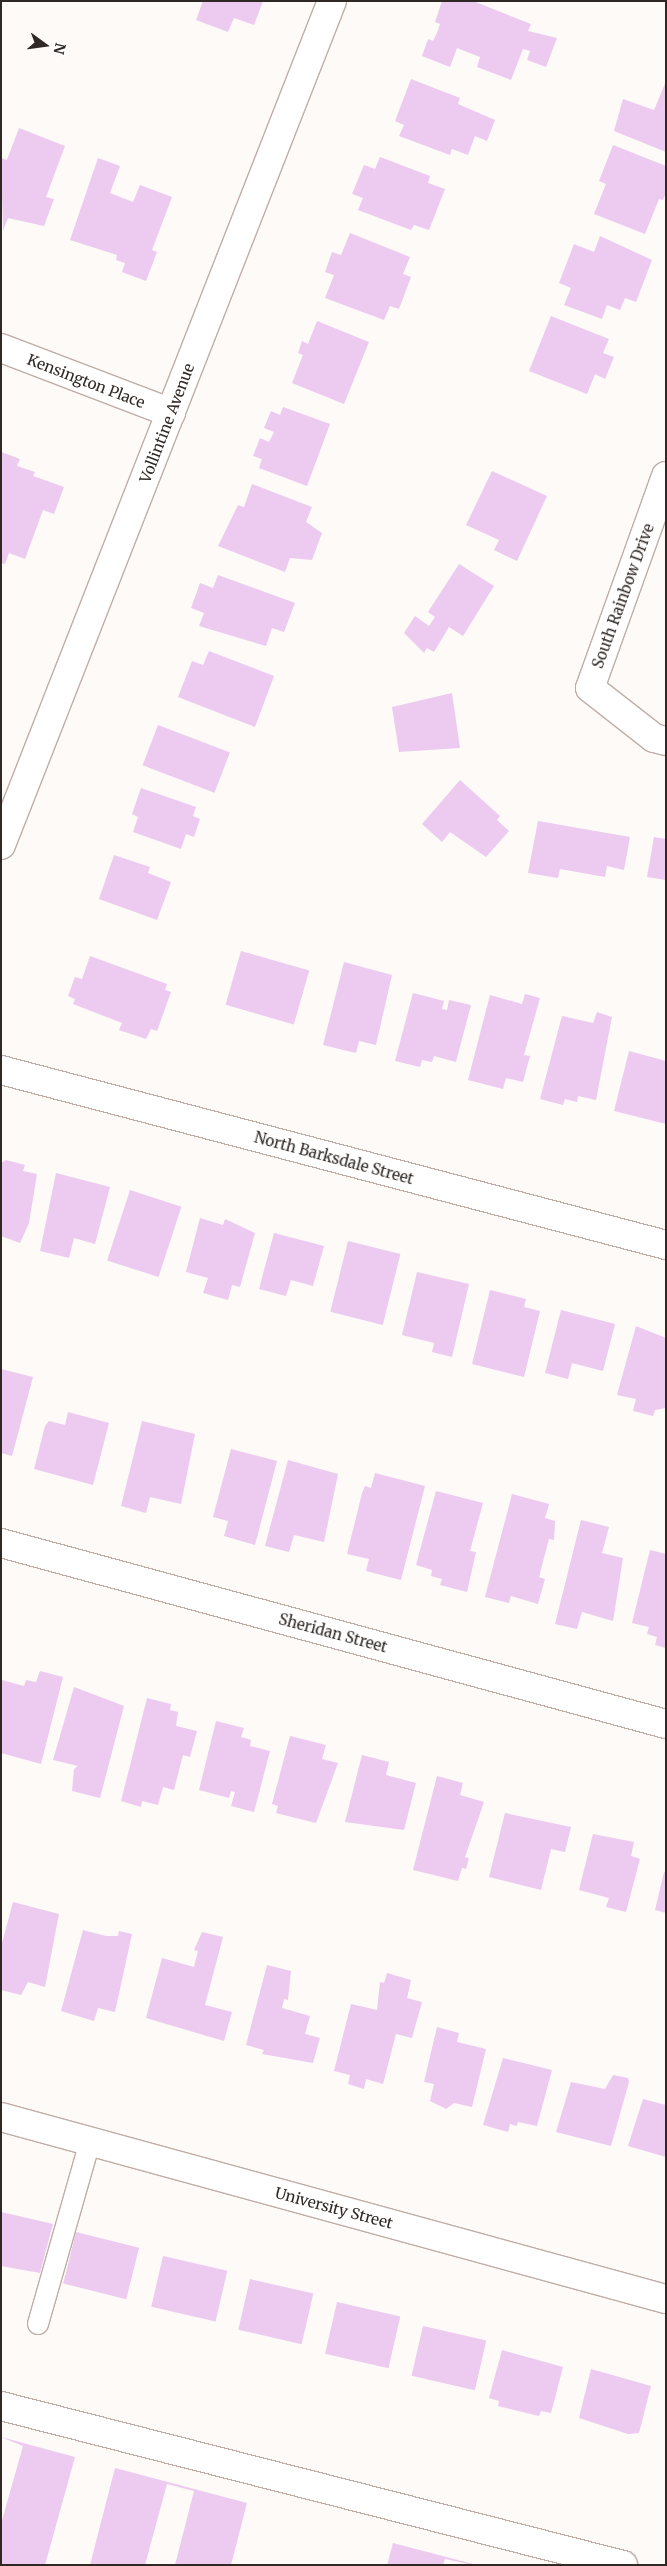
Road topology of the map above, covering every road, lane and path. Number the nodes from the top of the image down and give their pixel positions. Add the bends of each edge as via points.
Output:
1 (332, 1) edge
2 (1, 348) edge
3 (171, 413) junction
4 (666, 476) edge
5 (666, 741) edge
6 (1, 845) edge
7 (1, 1070) edge
8 (666, 1245) edge
9 (1, 1543) edge
10 (666, 1724) edge
11 (1, 2117) edge
12 (90, 2141) junction
13 (666, 2299) edge
14 (38, 2324) dead end
15 (1, 2406) edge
16 (623, 2565) edge

1 - 3 street, Vollintine Avenue
2 - 3 street, Kensington Place
3 - 6 street, Vollintine Avenue
4 - 5 street, South Rainbow Drive via 590,688 654,738
7 - 8 street, North Barksdale Street
9 - 10 street, Sheridan Street
11 - 12 street, University Street
12 - 13 street, University Street
12 - 14 lane
15 - 16 street

